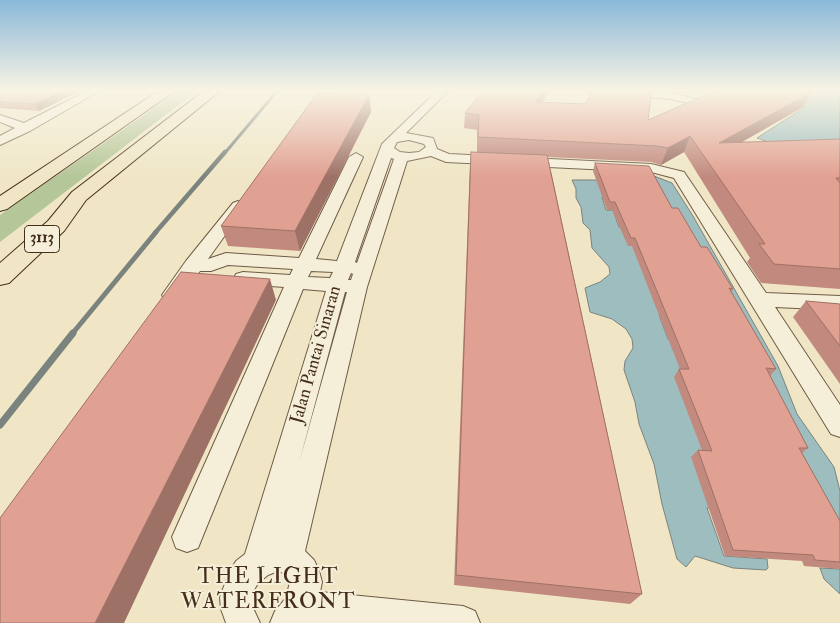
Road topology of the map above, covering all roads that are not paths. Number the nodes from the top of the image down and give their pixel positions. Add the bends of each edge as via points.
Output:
1 (3, 119) edge
2 (42, 119) edge
3 (126, 119) edge
4 (177, 119) edge
5 (423, 119) edge
6 (428, 119) edge
7 (26, 128) junction
8 (421, 129) junction
9 (0, 141) edge
10 (395, 148) junction
11 (430, 150) junction
12 (356, 157) dead end
13 (251, 188) edge
14 (79, 196) junction
15 (0, 205) edge
16 (0, 256) edge
17 (201, 265) junction
18 (300, 273) junction
19 (0, 277) edge
20 (350, 277) junction
21 (758, 299) junction
22 (840, 303) edge
23 (158, 314) edge
24 (840, 426) edge
25 (187, 537) dead end
26 (288, 558) junction
27 (256, 564) junction
28 (294, 615) edge
29 (243, 623) edge
30 (463, 623) edge

1 - 7 street
2 - 7 street
3 - 15 highway
4 - 14 highway, 3113
5 - 10 street, Jalan Pantai Sinaran
6 - 8 street, Jalan Pantai Sinaran
7 - 9 street
8 - 10 street
8 - 11 street via 432,147
10 - 11 street via 416,156
10 - 20 street, Jalan Pantai Sinaran
11 - 21 street via 446,158 671,171 685,181
12 - 18 street
13 - 17 street
14 - 16 highway
14 - 19 highway, 3113 via 56,226
17 - 18 street via 216,276
17 - 23 street
18 - 20 street
18 - 25 street
20 - 26 street, Jalan Pantai Sinaran
20 - 27 street, Jalan Pantai Sinaran
21 - 22 street
21 - 24 street
26 - 27 street via 268,558
26 - 28 street via 303,571 305,594
27 - 29 street, Jalan Pantai Sinaran via 247,572 236,597
28 - 30 street

